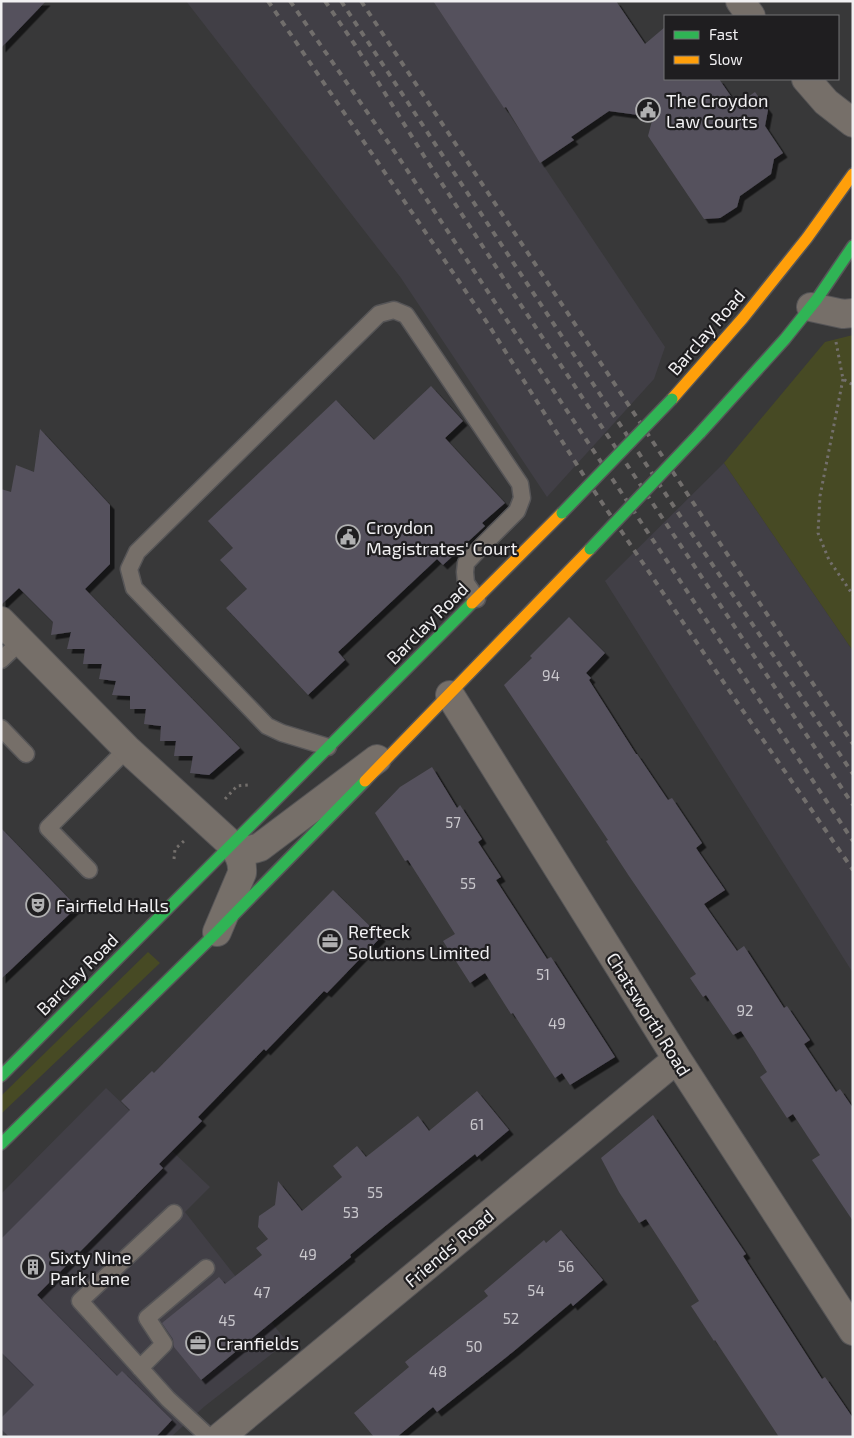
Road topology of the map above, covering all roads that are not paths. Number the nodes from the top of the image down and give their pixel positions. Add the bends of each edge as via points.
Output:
1 (740, 1) edge
2 (750, 15) edge
3 (807, 80) edge
4 (853, 123) edge
5 (853, 174) edge
6 (853, 246) edge
7 (811, 306) junction
8 (853, 313) edge
9 (477, 599) junction
10 (1, 621) edge
11 (21, 641) junction
12 (1, 660) edge
13 (450, 695) junction
14 (1, 728) edge
15 (414, 731) junction
16 (328, 747) junction
17 (127, 749) junction
18 (26, 754) dead end
19 (230, 844) junction
20 (89, 870) dead end
21 (217, 932) junction
22 (677, 1059) junction
23 (1, 1076) edge
24 (1, 1144) edge
25 (174, 1213) dead end
26 (206, 1268) dead end
27 (853, 1331) edge
28 (140, 1368) junction
29 (209, 1437) edge
30 (220, 1437) edge

1 - 2 street
3 - 4 street via 826,102
5 - 9 highway, Barclay Road, bridge via 807,238 715,351
6 - 7 highway
7 - 8 street via 843,314
7 - 13 highway, bridge via 756,373
9 - 16 highway, Barclay Road
9 - 16 lane via 466,583 466,564 516,511 522,498 520,484 406,315 394,310 379,314 137,552 129,570 134,588 266,726
10 - 11 street
11 - 12 lane
11 - 17 street
13 - 15 highway
13 - 22 street, Chatsworth Road
14 - 18 lane
15 - 19 street via 260,847 243,850
15 - 21 highway
16 - 19 highway, Barclay Road
17 - 19 street
17 - 20 lane via 48,828
19 - 21 street via 240,857 242,872
19 - 23 highway, Barclay Road
21 - 24 highway
22 - 27 street, Chatsworth Road
22 - 30 street, Friends' Road
25 - 28 lane via 80,1301
26 - 28 lane via 147,1318 164,1344
28 - 29 lane

